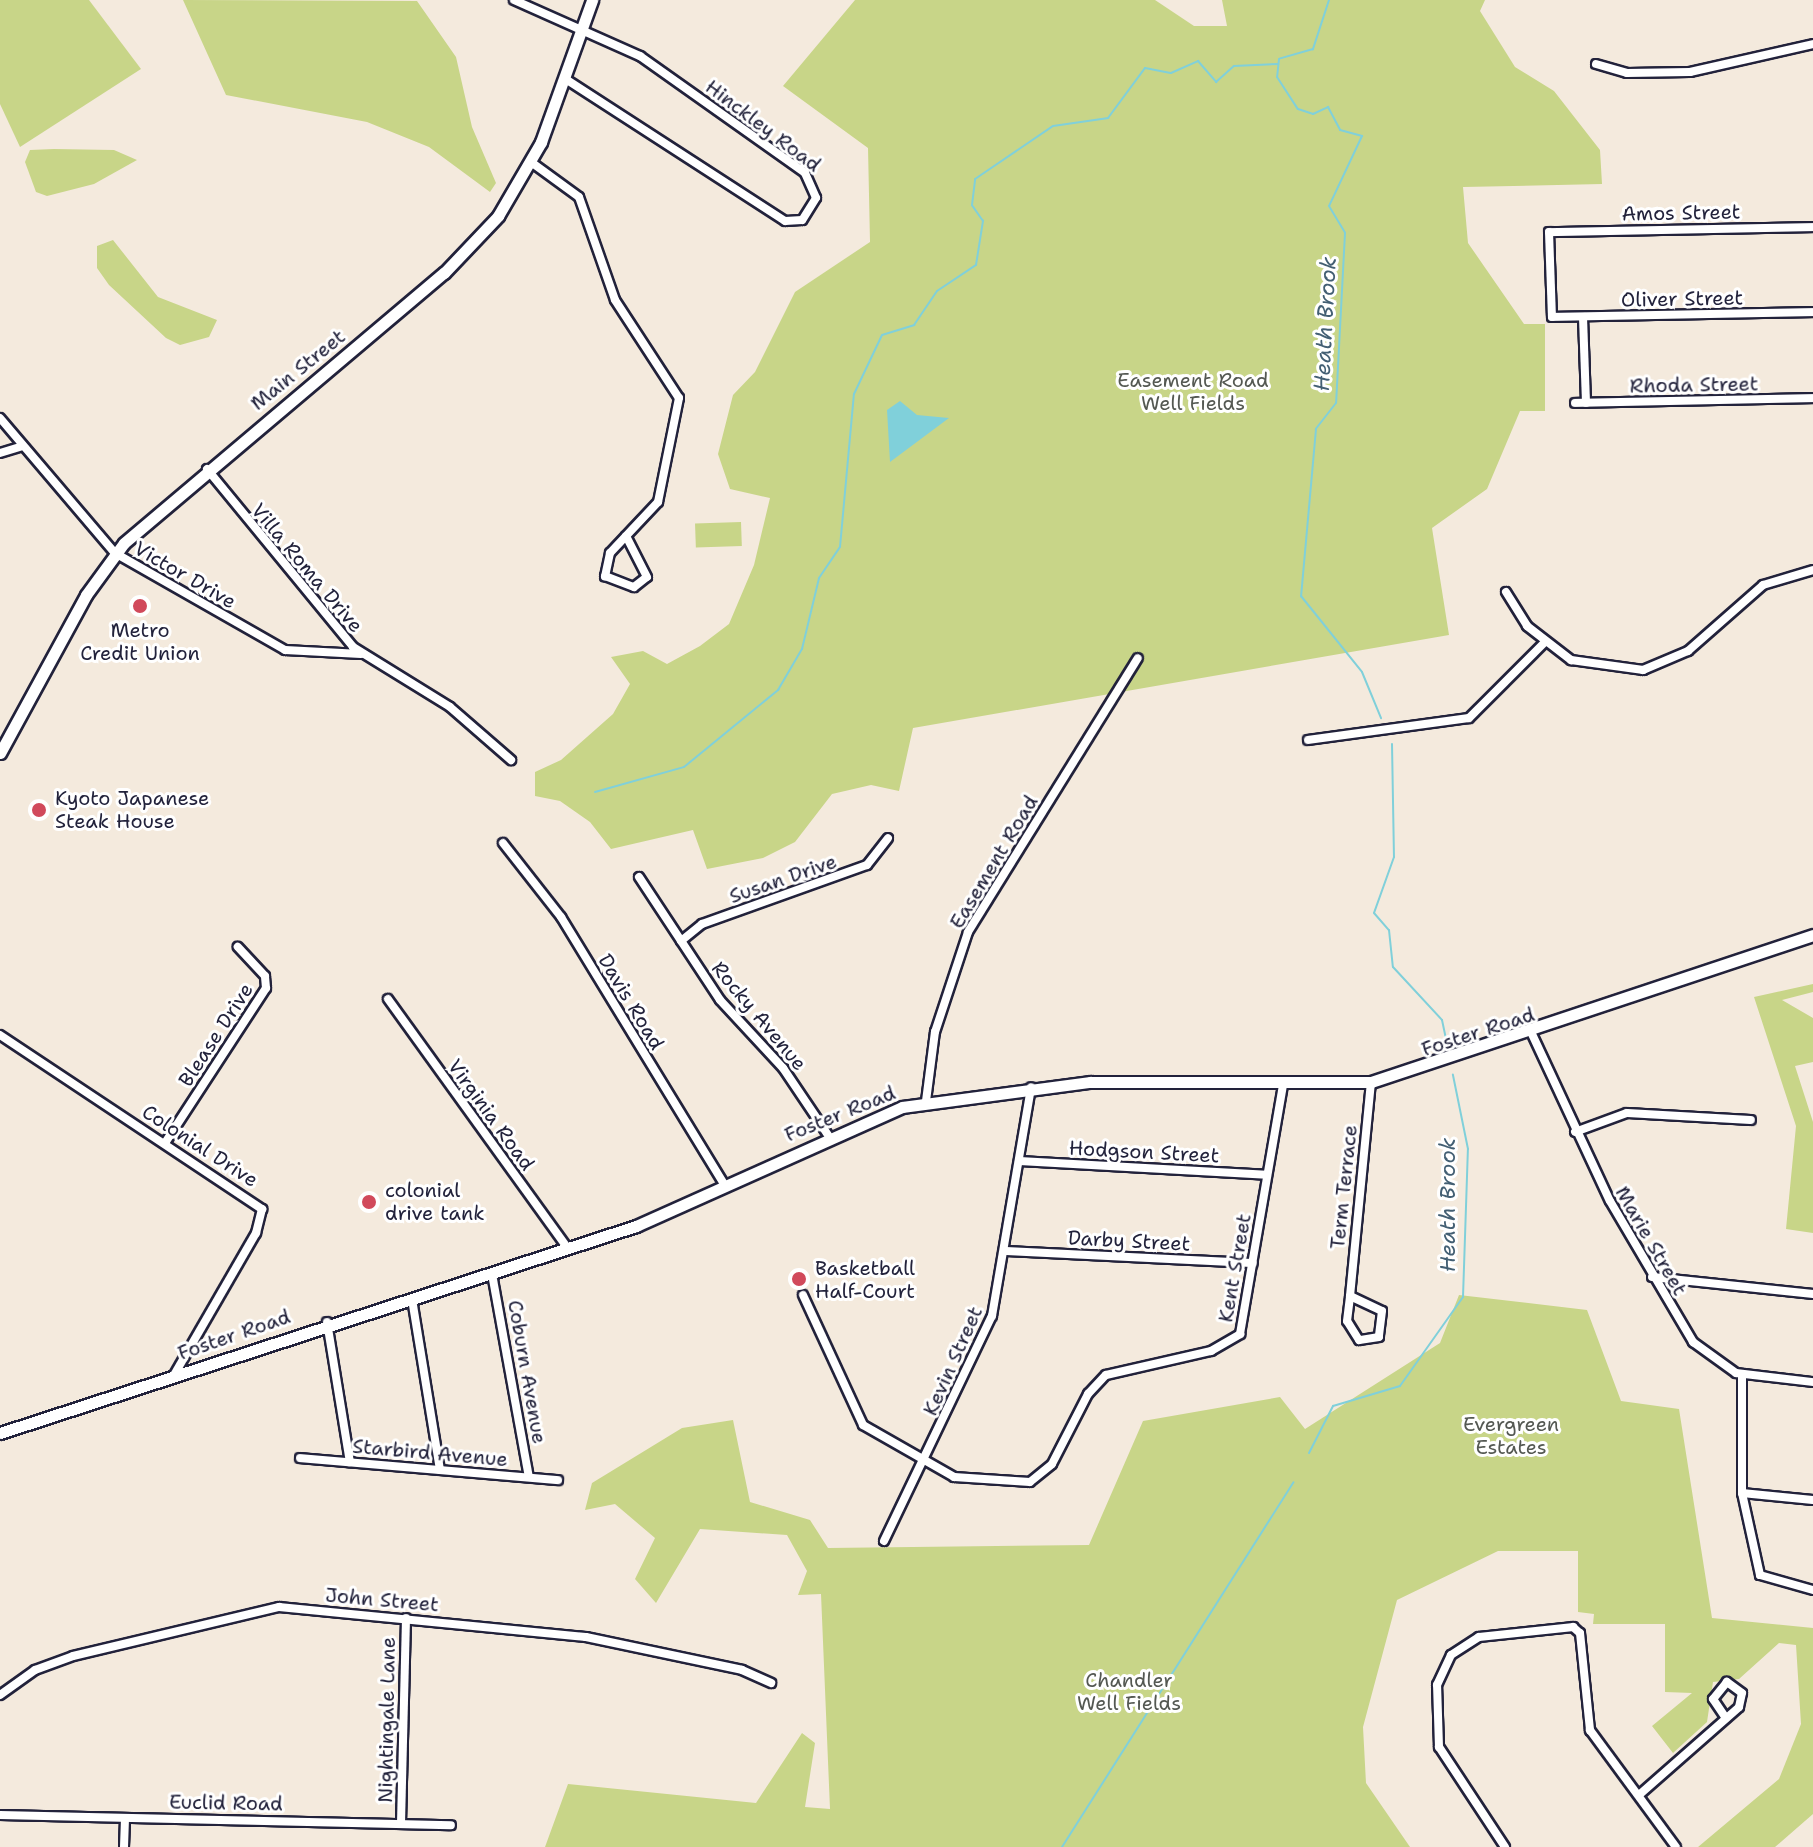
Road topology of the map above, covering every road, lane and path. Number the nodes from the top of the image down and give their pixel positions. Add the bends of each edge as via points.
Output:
1 (514, 0) edge
2 (592, 0) edge
3 (583, 26) junction
4 (1813, 44) edge
5 (1596, 64) dead end
6 (564, 78) junction
7 (531, 162) junction
8 (1813, 227) edge
9 (1813, 312) edge
10 (1552, 317) joint
11 (1583, 317) junction
12 (1813, 398) edge
13 (1575, 403) dead end
14 (1586, 403) junction
15 (0, 418) edge
16 (23, 446) junction
17 (0, 453) edge
18 (207, 469) junction
19 (626, 536) junction
20 (115, 553) junction
21 (1813, 570) edge
22 (1506, 592) dead end
23 (1545, 642) junction
24 (361, 654) junction
25 (1138, 658) dead end
26 (1308, 740) dead end
27 (0, 753) edge
28 (511, 760) dead end
29 (888, 838) dead end
30 (503, 843) dead end
31 (639, 877) dead end
32 (1813, 935) edge
33 (681, 941) junction
34 (238, 947) dead end
35 (388, 999) dead end
36 (1532, 1034) junction
37 (0, 1035) edge
38 (1371, 1082) junction
39 (1283, 1086) junction
40 (1031, 1087) junction
41 (926, 1101) junction
42 (1751, 1120) dead end
43 (1575, 1132) junction
44 (828, 1135) junction
45 (165, 1143) junction
46 (1019, 1161) junction
47 (1267, 1175) junction
48 (724, 1184) junction
49 (568, 1249) junction
50 (1005, 1251) junction
51 (1253, 1263) junction
52 (492, 1274) junction
53 (1652, 1277) junction
54 (1813, 1294) edge
55 (803, 1295) dead end
56 (1350, 1296) junction
57 (412, 1299) junction
58 (327, 1322) junction
59 (1742, 1374) junction
60 (174, 1375) junction
61 (1813, 1382) edge
62 (0, 1433) edge
63 (300, 1458) dead end
64 (350, 1462) junction
65 (923, 1463) junction
66 (440, 1470) junction
67 (529, 1477) junction
68 (558, 1480) dead end
69 (1742, 1493) junction
70 (1813, 1500) edge
71 (884, 1541) dead end
72 (1813, 1590) edge
73 (406, 1618) junction
74 (771, 1683) dead end
75 (0, 1695) edge
76 (1726, 1718) dead end
77 (1639, 1795) junction
78 (0, 1815) edge
79 (125, 1818) junction
80 (401, 1823) junction
81 (451, 1825) dead end
82 (124, 1847) edge
83 (1505, 1847) edge
84 (1676, 1847) edge

1 - 3 street
2 - 3 street, Main Street
3 - 6 street, Main Street
3 - 6 street, Hinckley Road via 640,56 787,160 813,181 816,198 802,220 785,221
4 - 5 street via 1690,72 1627,73
6 - 7 street, Main Street
7 - 18 street, Main Street via 461,259
7 - 19 street via 579,197 615,300 679,398 658,502
8 - 10 street, Amos Street via 1549,232
9 - 11 street, Oliver Street
10 - 11 street, Oliver Street
11 - 14 street
12 - 14 street, Rhoda Street
13 - 14 street, Rhoda Street
15 - 16 street, Victor Drive
16 - 17 street
16 - 20 street, Victor Drive
18 - 20 street, Main Street
18 - 24 street, Villa Roma Drive
19 - 19 street via 610,553 605,576 634,587 647,577
20 - 24 street, Victor Drive via 285,650
20 - 27 street, Main Street
21 - 23 street via 1763,585 1688,651 1655,668 1596,669
22 - 23 street
23 - 26 street via 1469,718
24 - 28 street, Villa Roma Drive via 450,707
25 - 41 street, Easement Road via 968,932 935,1032
29 - 33 street, Susan Drive via 867,865 702,924
30 - 48 street, Davis Road via 561,917
31 - 33 street, Rocky Avenue
32 - 36 street, Foster Road
33 - 44 street, Rocky Avenue
34 - 45 street, Blease Drive via 265,976 266,988
35 - 49 street, Virginia Road
36 - 38 street, Foster Road
36 - 43 street, Marie Street
37 - 45 street, Colonial Drive
38 - 39 street, Foster Road
38 - 56 street, Term Terrace
39 - 40 street, Foster Road
39 - 47 street, Kent Street
40 - 41 street, Foster Road
40 - 46 street, Kevin Street
41 - 44 street, Foster Road
42 - 43 street via 1627,1113
43 - 53 street, Marie Street
44 - 48 street, Foster Road
45 - 60 street, Colonial Drive via 258,1203 263,1215
46 - 47 street, Hodgson Street
46 - 50 street, Kevin Street
47 - 51 street, Kent Street
48 - 49 street, Foster Road
49 - 52 street, Foster Road
50 - 51 street, Darby Street
50 - 65 street, Kevin Street via 984,1340
51 - 65 street, Kent Street via 1243,1326 1233,1341 1106,1375 1041,1475 998,1484
52 - 57 street, Foster Road
52 - 67 street, Coburn Avenue
53 - 54 street
53 - 59 street, Marie Street via 1693,1342
55 - 65 street, Kent Street via 851,1412
56 - 56 street, Term Terrace via 1350,1332 1363,1341 1379,1337 1382,1311
57 - 58 street, Foster Road
57 - 66 street
58 - 60 street, Foster Road
58 - 64 street
59 - 61 street, Marie Street
59 - 69 street
60 - 62 street, Foster Road
63 - 64 street, Starbird Avenue
64 - 66 street, Starbird Avenue
65 - 71 street, Kevin Street
66 - 67 street, Starbird Avenue
67 - 68 street, Starbird Avenue
69 - 70 street
69 - 72 street via 1760,1575
73 - 74 street, John Street via 586,1637
73 - 75 street, John Street via 252,1610 73,1656
73 - 80 street, Nightingale Lane
76 - 77 street
77 - 83 street via 1586,1718 1577,1628 1479,1637 1451,1655 1437,1685 1439,1747
77 - 84 street
78 - 79 street, Euclid Road
79 - 80 street, Euclid Road
79 - 82 street
80 - 81 street, Euclid Road

